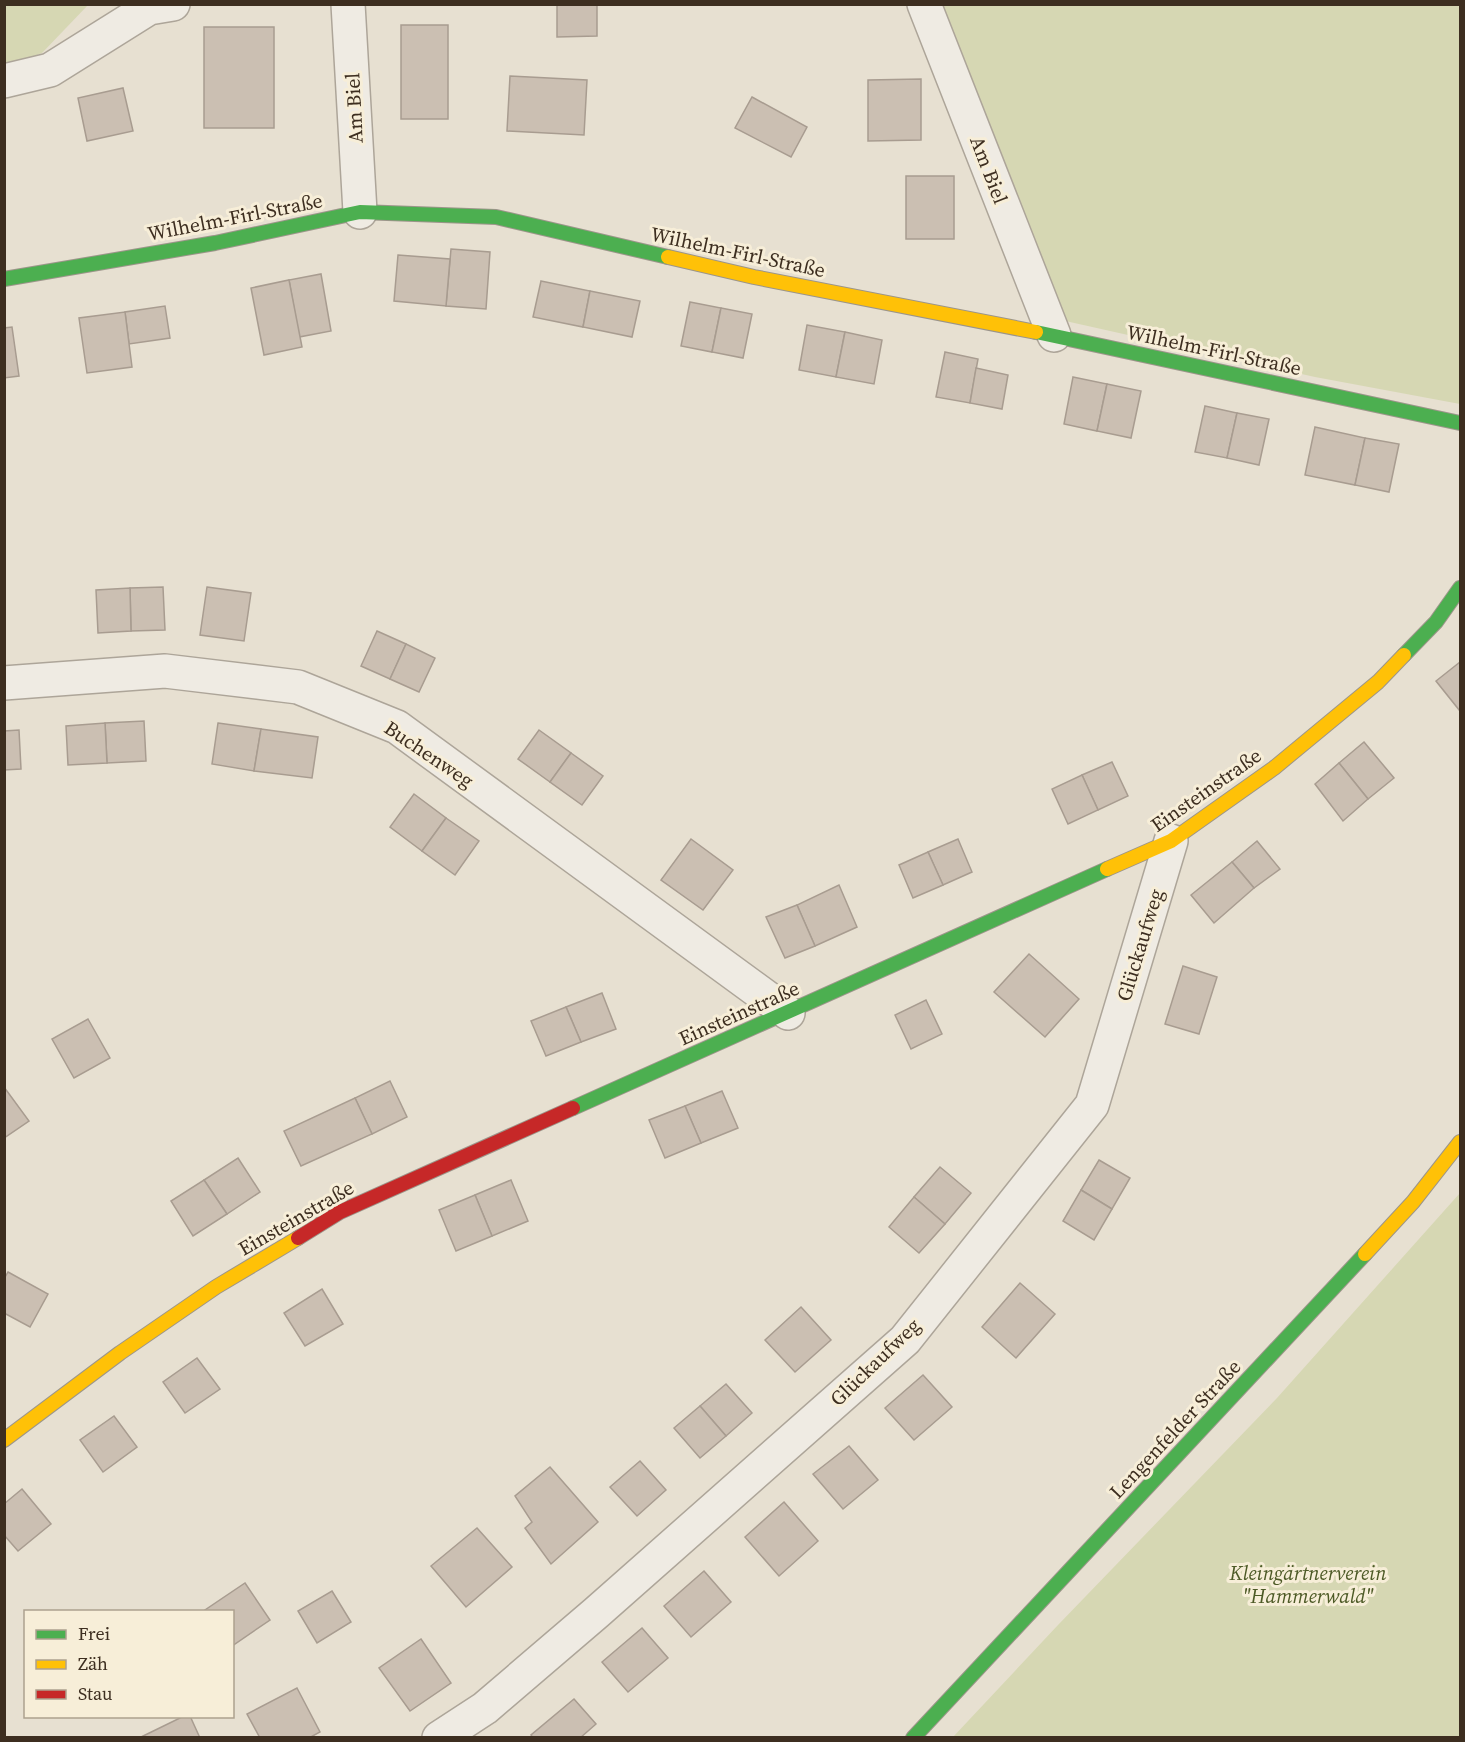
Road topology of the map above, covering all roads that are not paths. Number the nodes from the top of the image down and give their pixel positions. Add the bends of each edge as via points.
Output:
1 (173, 4) edge
2 (348, 4) edge
3 (924, 4) edge
4 (4, 81) edge
5 (360, 212) junction
6 (4, 279) edge
7 (1054, 335) junction
8 (1461, 423) edge
9 (1461, 588) edge
10 (4, 683) edge
11 (1171, 841) junction
12 (788, 1013) junction
13 (1461, 1142) edge
14 (6, 1436) edge
15 (439, 1737) edge
16 (913, 1737) edge

1 - 4 street via 149,8 50,70
2 - 5 street, Am Biel
3 - 7 street, Am Biel
5 - 6 street, Wilhelm-Firl-Straße via 215,243
5 - 7 street, Wilhelm-Firl-Straße via 496,217 754,277
7 - 8 street, Wilhelm-Firl-Straße
9 - 11 street, Einsteinstraße via 1436,622 1378,682 1274,768
10 - 12 street, Buchenweg via 165,671 298,687 397,727
11 - 12 street, Einsteinstraße
11 - 15 street, Glückaufweg via 1092,1105 904,1340 545,1657 485,1708
12 - 14 street, Einsteinstraße via 340,1212 197,1300
13 - 16 street, Lengenfelder Straße via 1413,1202

